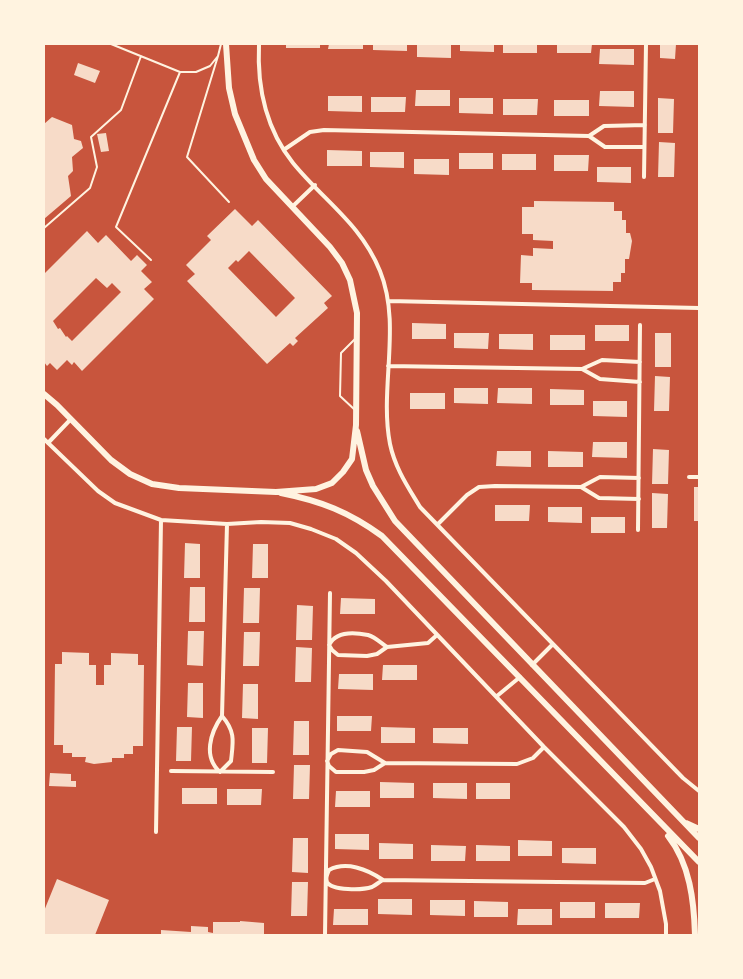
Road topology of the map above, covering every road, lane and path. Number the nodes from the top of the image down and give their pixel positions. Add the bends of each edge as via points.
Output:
1 (112, 44) edge
2 (221, 44) edge
3 (226, 44) edge
4 (259, 44) edge
5 (646, 44) edge
6 (141, 56) junction
7 (218, 56) junction
8 (180, 72) junction
9 (645, 126) junction
10 (589, 136) junction
11 (644, 147) junction
12 (285, 150) junction
13 (644, 177) dead end
14 (315, 185) junction
15 (229, 202) dead end
16 (292, 207) junction
17 (44, 228) edge
18 (151, 260) dead end
19 (389, 300) junction
20 (699, 308) edge
21 (640, 325) dead end
22 (357, 336) junction
23 (640, 362) junction
24 (388, 366) junction
25 (582, 369) junction
26 (640, 382) junction
27 (44, 394) edge
28 (356, 411) junction
29 (70, 420) junction
30 (356, 425) junction
31 (44, 439) edge
32 (48, 443) junction
33 (689, 477) dead end
34 (699, 477) edge
35 (639, 478) junction
36 (581, 487) junction
37 (276, 492) junction
38 (639, 499) junction
39 (161, 520) junction
40 (227, 524) junction
41 (438, 524) junction
42 (638, 530) dead end
43 (330, 593) dead end
44 (437, 635) junction
45 (553, 644) junction
46 (329, 645) junction
47 (387, 647) junction
48 (532, 665) junction
49 (520, 676) junction
50 (497, 696) junction
51 (222, 716) junction
52 (544, 747) junction
53 (327, 761) junction
54 (385, 764) junction
55 (171, 771) dead end
56 (220, 772) junction
57 (273, 772) dead end
58 (699, 791) edge
59 (654, 817) junction
60 (682, 820) junction
61 (699, 829) edge
62 (156, 832) dead end
63 (699, 838) edge
64 (699, 862) edge
65 (326, 878) junction
66 (655, 879) junction
67 (382, 880) junction
68 (325, 935) edge
69 (666, 935) edge
70 (695, 935) edge

1 - 6 lane
2 - 7 lane
3 - 16 main road via 229,88 242,136 266,179
4 - 12 street via 261,93 275,135
5 - 9 street
6 - 8 lane
6 - 17 lane via 121,110 91,137 97,167 90,188
7 - 8 lane via 210,66 196,72
7 - 15 lane via 187,157
8 - 18 lane via 116,227
9 - 10 street via 604,126
9 - 11 street
10 - 11 street via 605,148
10 - 12 street via 324,130 310,132
11 - 13 street
12 - 14 street via 293,163
14 - 16 street
14 - 19 street via 364,239 376,263
16 - 22 main road via 342,263 350,280 354,298
19 - 20 street
19 - 24 street
21 - 23 street
22 - 28 main road
22 - 28 lane via 341,353 340,396
23 - 25 street via 602,360
23 - 26 street
24 - 25 street
24 - 41 street via 390,444 398,470 420,507
25 - 26 street via 600,379
26 - 35 street
27 - 29 main road
28 - 30 main road
29 - 32 street
29 - 37 main road via 111,460 130,474 152,484 179,488
30 - 37 main road via 352,460 332,483 316,489
30 - 48 main road via 369,475 395,521
31 - 32 street
32 - 39 street via 98,492 115,503
33 - 34 street
35 - 36 street via 600,477
35 - 38 street
36 - 38 street via 599,498
36 - 41 street via 479,487
37 - 49 main road via 308,498 338,509 382,536
38 - 42 street
39 - 40 street
39 - 62 street
40 - 44 street via 290,523 336,539 356,553 386,581
40 - 51 street
41 - 45 street
43 - 46 street
44 - 47 street via 428,644
44 - 50 street
45 - 48 street
45 - 58 street via 683,778
46 - 47 street via 338,655 367,656
46 - 47 street via 333,637 340,634 369,635
46 - 53 street
48 - 60 main road
49 - 50 street
49 - 59 main road
50 - 52 street
51 - 56 street via 212,735 210,759
51 - 56 street via 229,724 233,736 232,761
52 - 54 street via 534,758 517,764
52 - 66 street via 624,827 651,867
53 - 54 street via 336,772 364,772
53 - 54 street via 331,754 338,750 367,752
53 - 65 street
55 - 56 street
56 - 57 street
59 - 64 main road
59 - 70 main road via 680,853 695,914
60 - 61 main road
60 - 63 main road
65 - 67 street via 334,888 362,889 372,887
65 - 67 street via 329,870 336,866 364,868
65 - 68 street
66 - 67 street via 645,883
66 - 69 street via 660,891

